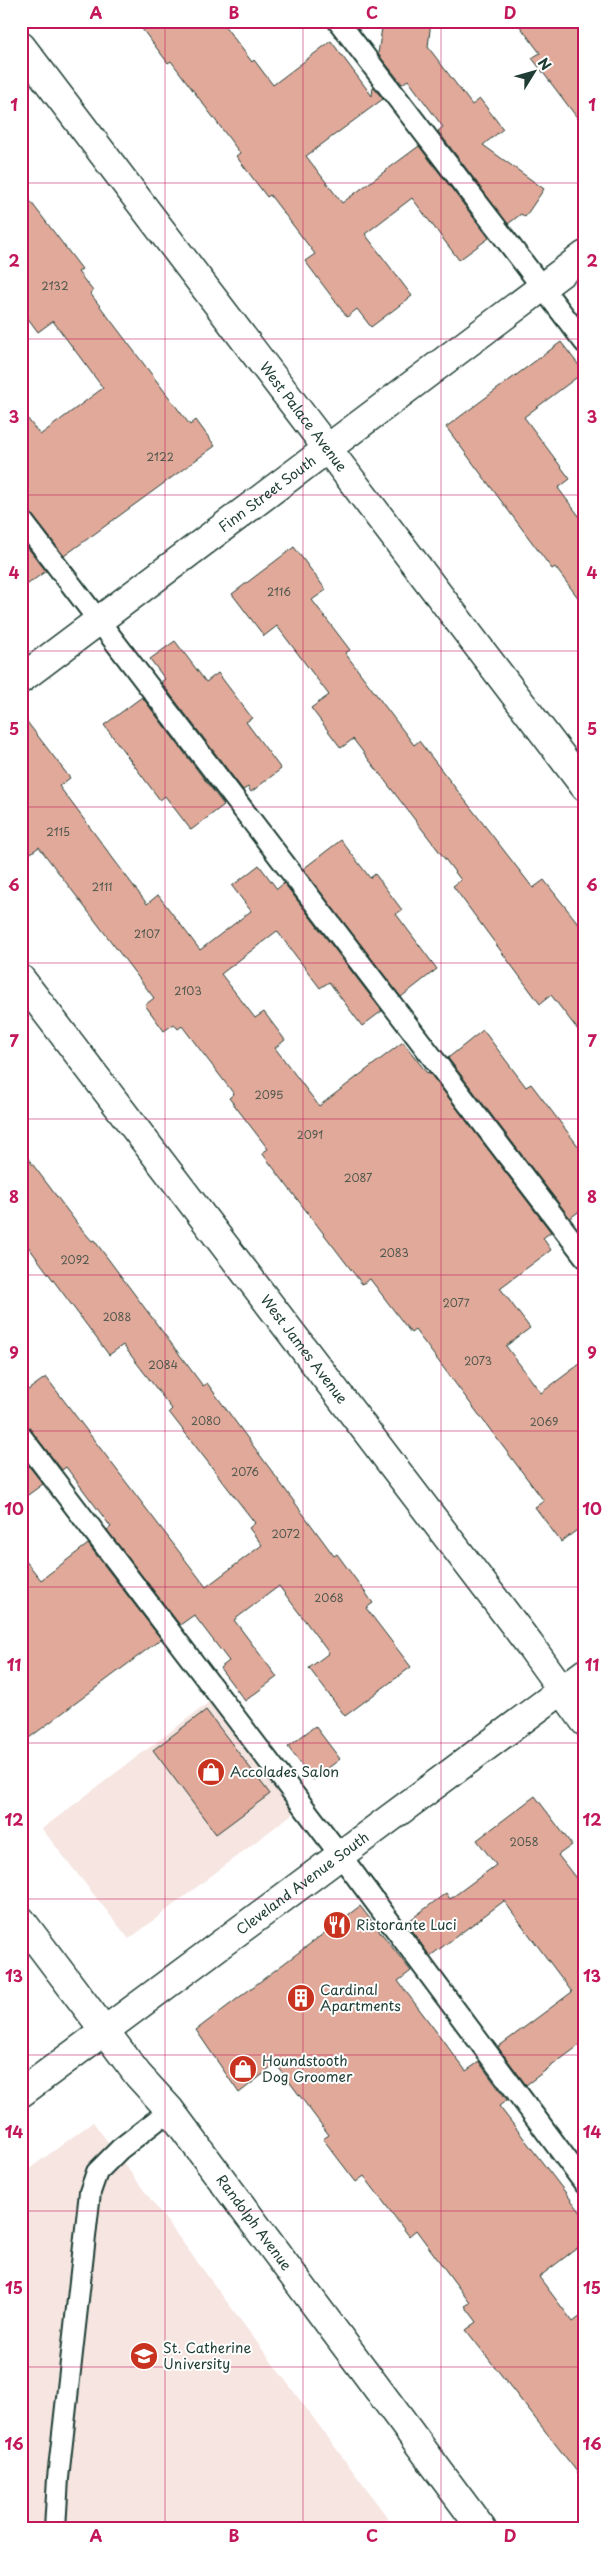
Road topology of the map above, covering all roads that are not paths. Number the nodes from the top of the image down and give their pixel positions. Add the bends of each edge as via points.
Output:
1 (338, 21) edge
2 (21, 46) edge
3 (585, 255) edge
4 (542, 287) junction
5 (585, 343) edge
6 (328, 447) junction
7 (21, 519) edge
8 (98, 620) junction
9 (21, 678) edge
10 (585, 787) edge
11 (21, 979) edge
12 (585, 1257) edge
13 (21, 1436) edge
14 (585, 1673) edge
15 (562, 1690) junction
16 (585, 1722) edge
17 (341, 1856) junction
18 (21, 1920) edge
19 (106, 2031) junction
20 (21, 2093) edge
21 (170, 2110) junction
22 (585, 2184) edge
23 (56, 2529) edge
24 (482, 2529) edge

1 - 4 lane
2 - 6 street, West Palace Avenue
3 - 4 street, Finn Street South
4 - 5 lane
4 - 6 street, Finn Street South
6 - 8 street, Finn Street South
6 - 10 street, West Palace Avenue
7 - 8 lane
8 - 9 street, Finn Street South
8 - 12 lane
11 - 15 street, West James Avenue
13 - 17 lane
14 - 15 street, Cleveland Avenue South
15 - 16 street, West James Avenue
15 - 17 street, Cleveland Avenue South
17 - 19 street, Cleveland Avenue South
17 - 22 lane
18 - 19 street, Randolph Avenue
19 - 20 street, Cleveland Avenue South
19 - 21 street, Randolph Avenue
21 - 23 lane via 96,2172 90,2192 58,2478
21 - 24 street, Randolph Avenue

